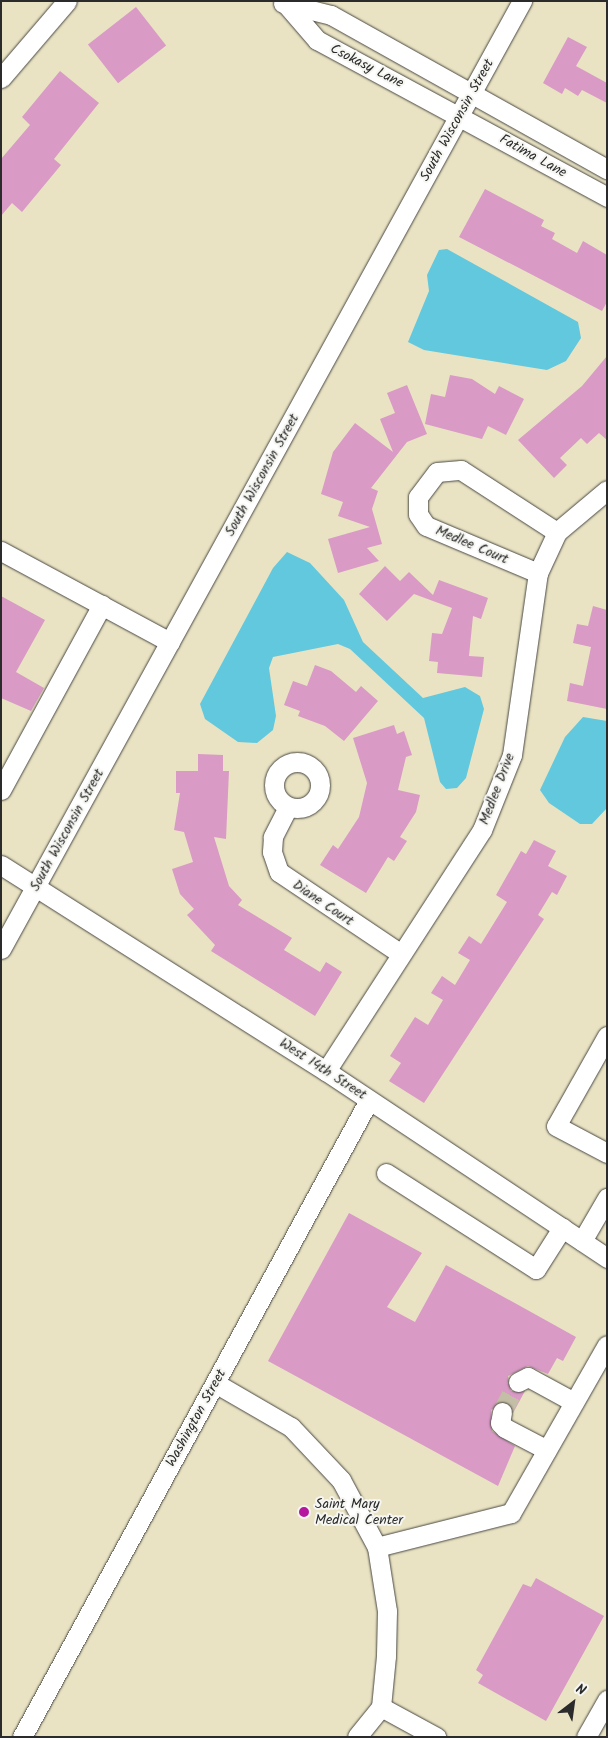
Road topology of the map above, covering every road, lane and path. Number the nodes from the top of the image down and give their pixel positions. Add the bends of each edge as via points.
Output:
1 (67, 1) edge
2 (522, 1) edge
3 (283, 3) edge
4 (1, 78) edge
5 (471, 94) junction
6 (460, 114) junction
7 (607, 169) edge
8 (607, 197) edge
9 (607, 490) edge
10 (557, 532) junction
11 (1, 551) edge
12 (538, 573) junction
13 (102, 605) junction
14 (170, 642) junction
15 (1, 790) edge
16 (288, 807) dead end
17 (1, 864) edge
18 (36, 887) junction
19 (1, 949) edge
20 (401, 954) junction
21 (607, 1036) edge
22 (326, 1070) junction
23 (369, 1100) junction
24 (607, 1153) edge
25 (386, 1173) dead end
26 (607, 1198) edge
27 (562, 1228) junction
28 (582, 1242) junction
29 (607, 1258) edge
30 (607, 1345) edge
31 (215, 1382) junction
32 (518, 1382) dead end
33 (574, 1402) junction
34 (502, 1412) dead end
35 (547, 1450) junction
36 (377, 1548) junction
37 (607, 1700) edge
38 (381, 1707) junction
39 (22, 1737) edge
40 (357, 1737) edge
41 (436, 1737) edge
42 (586, 1737) edge

1 - 4 street
2 - 5 street, South Wisconsin Street
3 - 5 street, Csokasy Lane via 331,14
3 - 6 street, Csokasy Lane via 317,40
5 - 6 street, South Wisconsin Street
5 - 7 street, Fatima Lane
6 - 8 street, Fatima Lane
6 - 14 street, South Wisconsin Street
9 - 10 street, Medlee Drive
10 - 12 street, Medlee Drive
10 - 12 street, Medlee Court via 461,470 437,472 418,498 418,514 426,526
11 - 13 street
12 - 20 street, Medlee Drive via 512,756 482,830
13 - 14 street
13 - 15 street
14 - 18 street, South Wisconsin Street
16 - 20 street, Diane Court via 273,837 272,852 279,872
17 - 18 street, West 14th Street
18 - 19 street, South Wisconsin Street
18 - 22 street, West 14th Street
20 - 22 street, Medlee Drive
21 - 24 street via 556,1126
22 - 23 street, West 14th Street
23 - 27 street, West 14th Street
23 - 31 street, Washington Street
25 - 27 street via 536,1269
26 - 28 street
27 - 28 street, West 14th Street
28 - 29 street, West 14th Street
30 - 33 street
31 - 36 street via 291,1427 341,1480
31 - 39 street, Washington Street
32 - 33 street via 528,1377
33 - 35 street
34 - 35 street via 500,1423 505,1428
35 - 36 street via 511,1513
36 - 38 street via 387,1611
37 - 42 street
38 - 40 street
38 - 41 street

